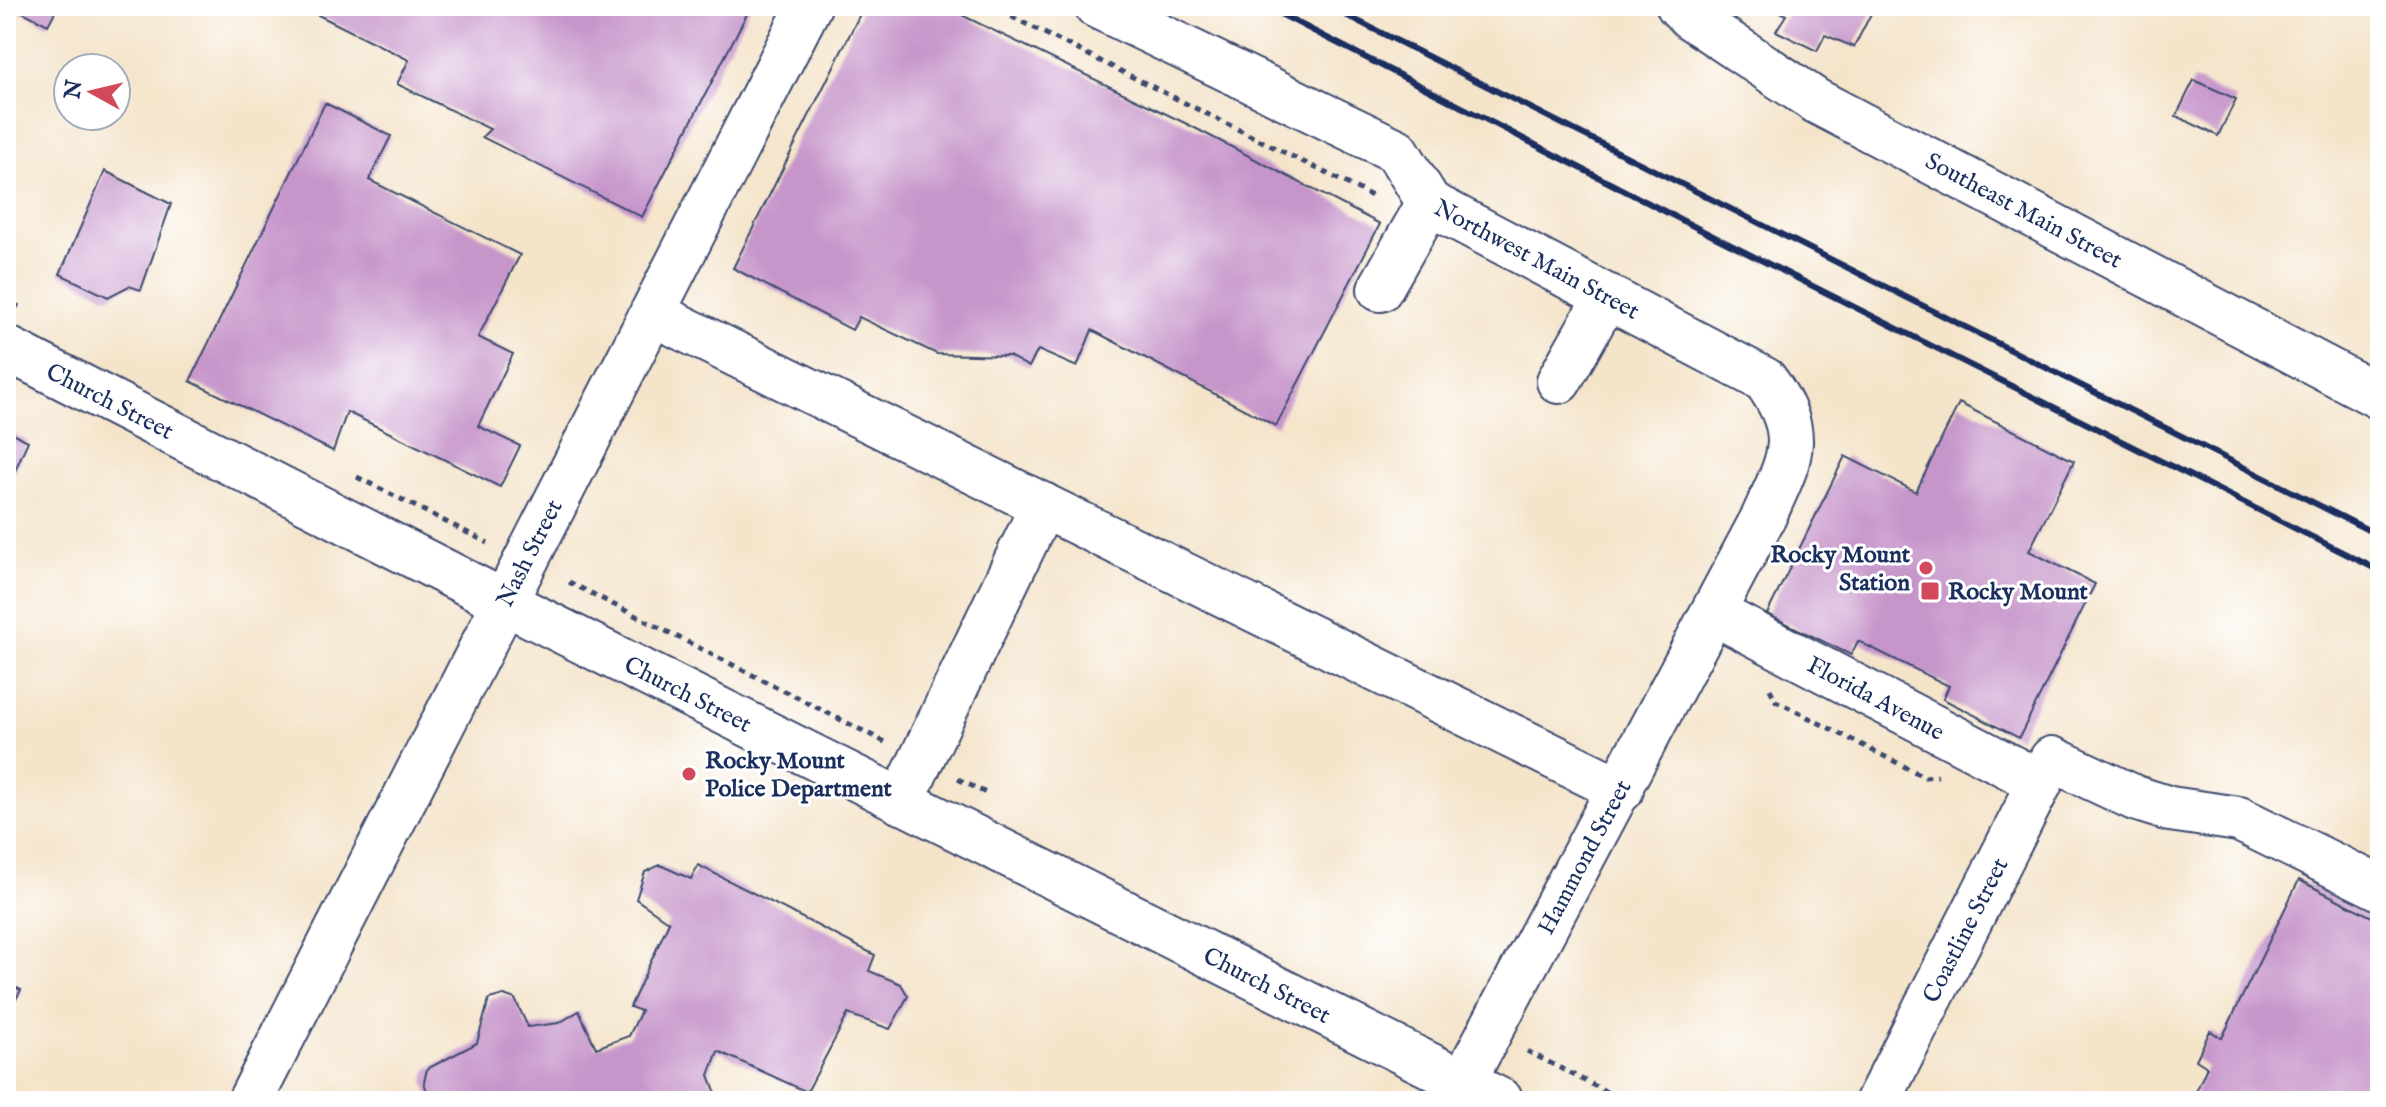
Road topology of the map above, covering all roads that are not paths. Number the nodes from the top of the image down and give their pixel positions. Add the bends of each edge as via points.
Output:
1 (809, 6) edge
2 (1097, 6) edge
3 (1688, 10) edge
4 (1429, 203) junction
5 (1380, 289) dead end
6 (1607, 296) junction
7 (652, 313) junction
8 (6, 348) edge
9 (1559, 381) dead end
10 (2380, 397) edge
11 (1043, 505) junction
12 (504, 602) junction
13 (1714, 613) junction
14 (2045, 771) junction
15 (1621, 790) junction
16 (901, 802) junction
17 (2380, 888) edge
18 (1472, 1095) edge
19 (250, 1101) edge
20 (1878, 1101) edge

1 - 7 street, Nash Street
2 - 4 street, Northwest Main Street via 1397,151
3 - 10 street, Southeast Main Street via 1816,101
4 - 5 street
4 - 6 street, Northwest Main Street
6 - 9 street
6 - 13 street, Northwest Main Street via 1765,380 1782,402 1791,450
7 - 11 street
7 - 12 street, Nash Street
8 - 12 street, Church Street
11 - 15 street
11 - 16 street
12 - 16 street, Church Street
12 - 19 street, Nash Street
13 - 14 street, Florida Avenue
13 - 15 street, Hammond Street
14 - 17 street, Florida Avenue via 2170,809 2239,819
14 - 20 street, Coastline Street
15 - 18 street, Hammond Street
16 - 18 street, Church Street

